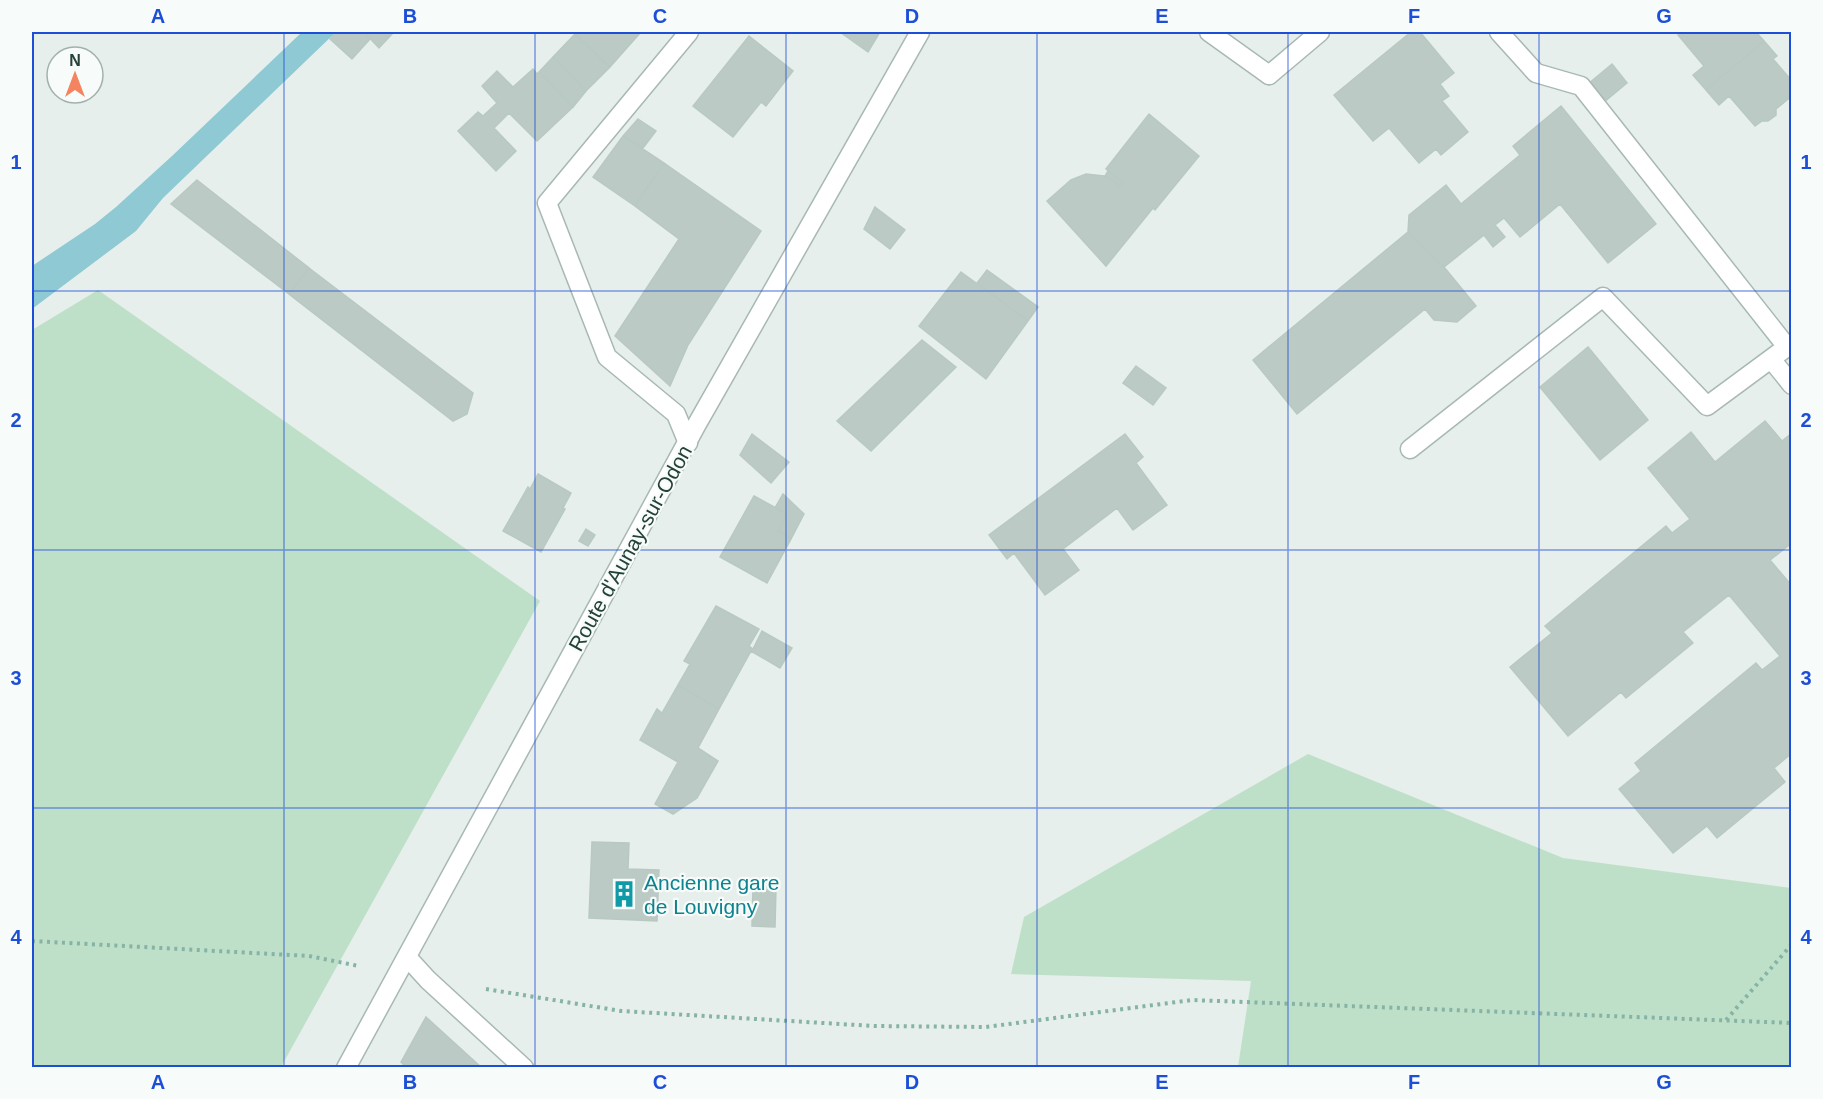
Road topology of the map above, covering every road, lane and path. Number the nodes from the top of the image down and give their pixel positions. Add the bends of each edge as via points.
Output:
1 (689, 32) edge
2 (920, 32) edge
3 (1209, 32) edge
4 (1320, 32) edge
5 (1498, 32) edge
6 (1771, 359) junction
7 (1791, 385) edge
8 (688, 443) junction
9 (1410, 449) dead end
10 (32, 941) edge
11 (1791, 944) edge
12 (407, 957) junction
13 (360, 966) dead end
14 (485, 989) dead end
15 (1726, 1020) junction
16 (1791, 1023) edge
17 (346, 1068) edge
18 (524, 1068) edge

1 - 8 street via 547,203 607,357 676,414
2 - 8 street, Route d'Aunay-sur-Odon
3 - 4 street via 1269,75
5 - 6 street via 1536,73 1581,86 1787,347
6 - 7 street
6 - 9 street via 1707,406 1603,297
8 - 12 street, Route d'Aunay-sur-Odon
10 - 13 path via 309,956
11 - 15 path
12 - 17 street, Route d'Aunay-sur-Odon
12 - 18 street
14 - 15 path via 621,1011 874,1026 986,1027 1192,1000
15 - 16 path

